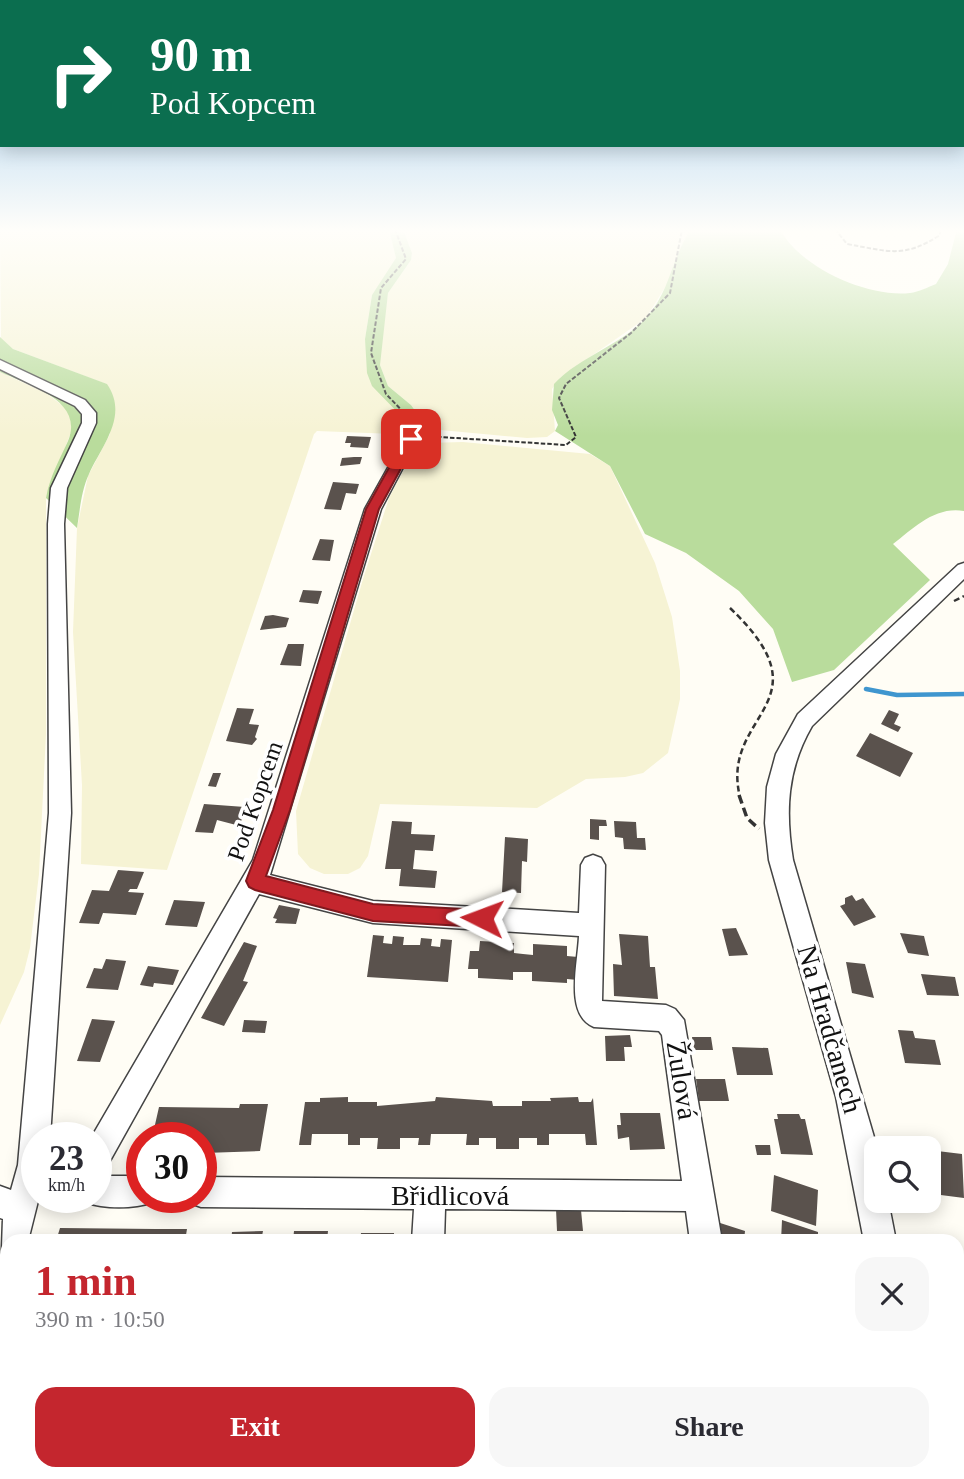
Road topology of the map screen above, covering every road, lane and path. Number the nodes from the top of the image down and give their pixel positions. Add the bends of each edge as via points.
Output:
1 (379, 298) edge
2 (665, 298) edge
3 (0, 364) edge
4 (411, 439) junction
5 (964, 569) edge
6 (730, 608) dead end
7 (776, 831) junction
8 (593, 865) dead end
9 (255, 881) junction
10 (591, 925) junction
11 (30, 1122) edge
12 (112, 1130) edge
13 (217, 1192) edge
14 (430, 1195) junction
15 (698, 1196) junction
16 (428, 1234) edge
17 (704, 1234) edge
18 (879, 1234) edge

1 - 4 path via 371,354 386,394 411,420 416,431
2 - 4 path via 631,333 566,383 559,398 576,437 566,445 430,435
3 - 11 street via 80,402 89,413 89,423 59,488 60,813
4 - 9 street, Pod Kopcem via 373,509
5 - 7 street, Na Hradčanech via 805,720 791,740 778,777
6 - 7 path via 754,632 774,671 770,699 740,750 737,793 751,824
7 - 18 street, Na Hradčanech via 854,1110
8 - 10 street, Žulová
9 - 10 street via 373,912
9 - 12 street, Pod Kopcem
10 - 15 street, Žulová via 589,1007 594,1014 666,1018 675,1029
13 - 14 street, Břidlicová
14 - 15 street, Břidlicová
14 - 16 street
15 - 17 street, Žulová

